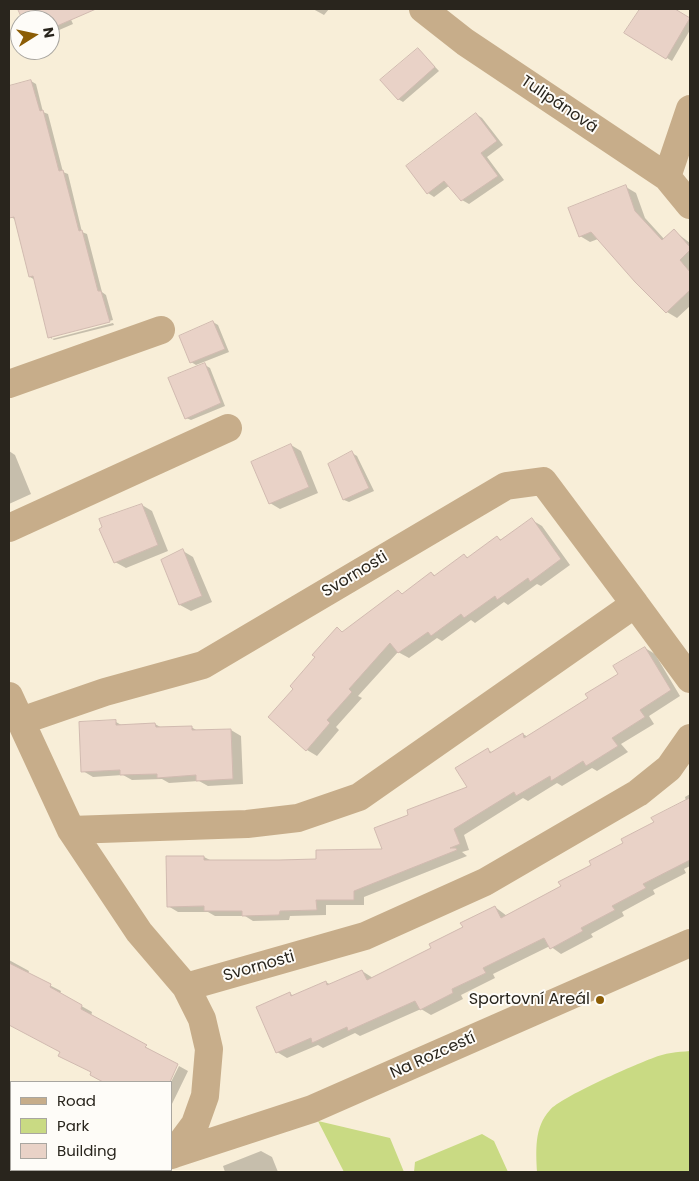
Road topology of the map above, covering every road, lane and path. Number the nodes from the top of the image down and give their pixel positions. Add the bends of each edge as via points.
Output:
1 (423, 9) edge
2 (690, 108) edge
3 (667, 177) junction
4 (690, 205) edge
5 (161, 330) dead end
6 (9, 384) edge
7 (228, 428) dead end
8 (9, 528) edge
9 (635, 604) junction
10 (690, 679) edge
11 (9, 696) edge
12 (20, 720) junction
13 (690, 738) edge
14 (71, 830) junction
15 (690, 943) edge
16 (186, 987) junction
17 (172, 1155) edge

1 - 3 street, Tulipánová via 465,42
2 - 3 street
3 - 4 street, Tulipánová
5 - 6 street
7 - 8 street
9 - 10 street, Svornosti
9 - 12 street, Svornosti via 543,481 506,486 203,665
9 - 14 street via 359,797 298,818 247,824
11 - 12 street
12 - 14 street
13 - 16 street, Svornosti via 669,768 638,793 485,882 365,936
14 - 16 street via 139,932
15 - 17 street, Na Rozcestí via 312,1109
16 - 17 street via 202,1020 210,1049 205,1096 195,1124

